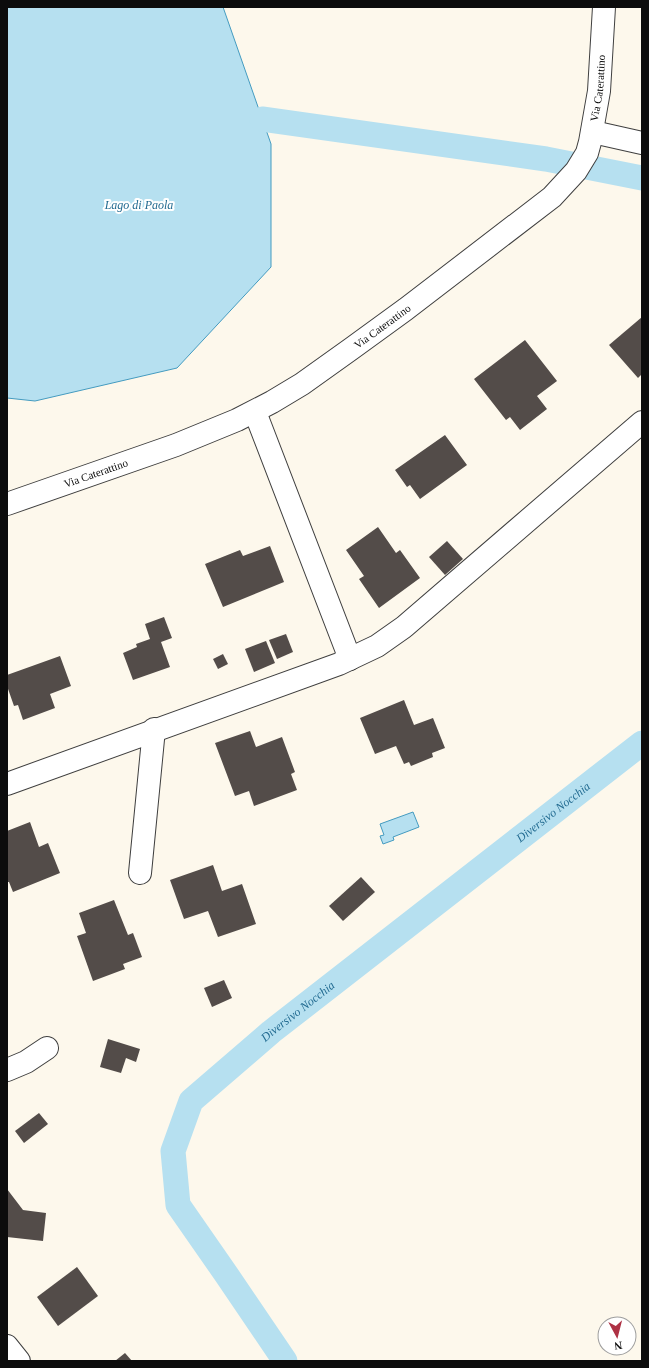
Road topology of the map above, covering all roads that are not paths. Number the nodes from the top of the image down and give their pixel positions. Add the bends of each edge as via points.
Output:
1 (604, 7) edge
2 (593, 132) junction
3 (642, 143) edge
4 (255, 412) junction
5 (642, 422) edge
6 (7, 504) edge
7 (350, 659) junction
8 (154, 730) junction
9 (7, 784) edge
10 (140, 873) dead end
11 (47, 1048) dead end
12 (7, 1070) edge
13 (7, 1346) edge
14 (19, 1361) edge

1 - 2 street, Via Caterattino via 601,72
2 - 3 street
2 - 4 street, Via Caterattino via 587,153 576,171 559,190 406,309 289,392
4 - 6 street, Via Caterattino via 176,445
4 - 7 street
5 - 7 street via 395,634
7 - 8 street
8 - 9 street
8 - 10 street
11 - 12 street via 26,1062
13 - 14 street

